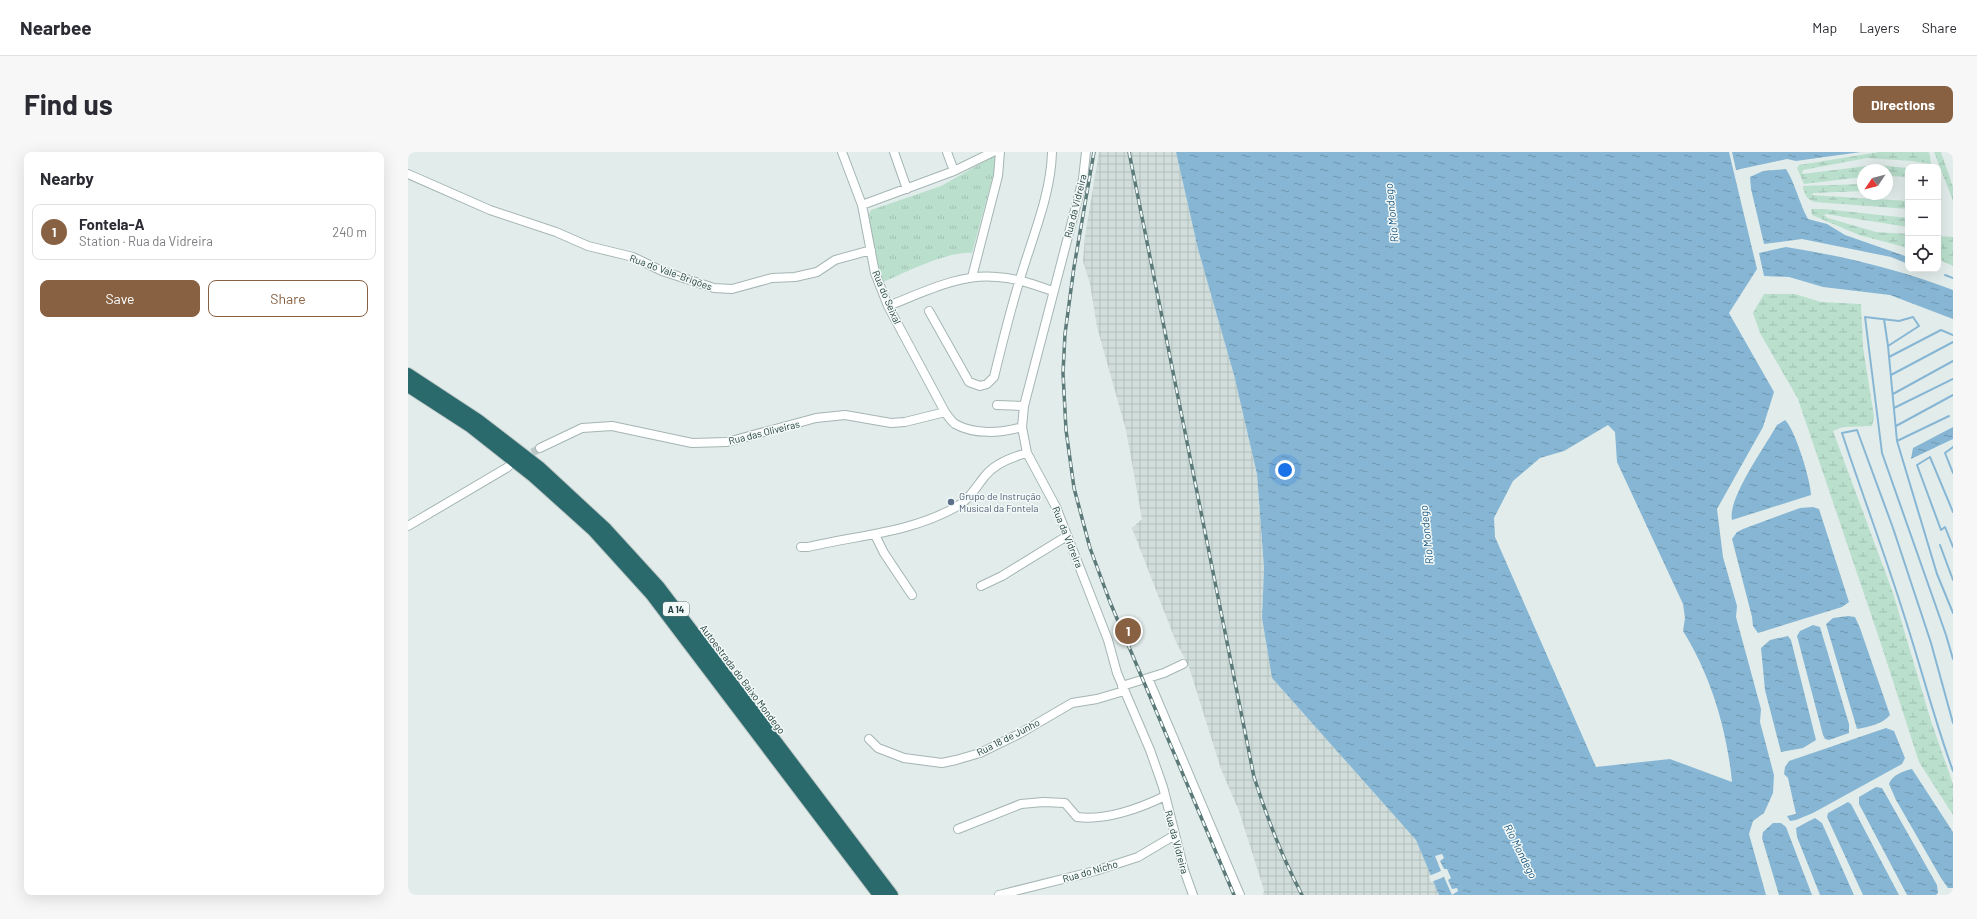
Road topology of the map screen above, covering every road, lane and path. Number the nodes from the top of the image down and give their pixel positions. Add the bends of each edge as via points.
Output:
1 (842, 152) edge
2 (894, 152) edge
3 (947, 152) edge
4 (992, 152) edge
5 (1000, 152) edge
6 (1052, 152) edge
7 (1086, 152) edge
8 (954, 171) junction
9 (408, 174) edge
10 (907, 189) junction
11 (862, 206) junction
12 (870, 250) junction
13 (972, 277) junction
14 (1019, 280) junction
15 (1053, 291) junction
16 (888, 306) junction
17 (929, 311) dead end
18 (408, 374) edge
19 (408, 386) edge
20 (997, 404) dead end
21 (1024, 406) junction
22 (945, 412) junction
23 (1022, 427) junction
24 (540, 448) tunnel mouth
25 (1027, 453) junction
26 (508, 467) dead end
27 (408, 526) edge
28 (875, 535) junction
29 (1067, 536) junction
30 (801, 547) dead end
31 (980, 586) dead end
32 (912, 595) dead end
33 (1183, 664) dead end
34 (1148, 678) junction
35 (1123, 688) junction
36 (869, 739) dead end
37 (1165, 796) junction
38 (958, 829) dead end
39 (1175, 835) junction
40 (879, 895) edge
41 (892, 895) edge
42 (999, 895) edge
43 (1193, 895) edge
44 (1240, 895) edge

1 - 11 street, Rua do Seixal
2 - 10 street
3 - 8 street
4 - 8 street
5 - 13 street via 998,176
6 - 14 street via 1051,171
7 - 15 street, Rua da Vidreira via 1083,179
8 - 10 street
9 - 12 street, Rua do Vale-Brigões via 490,210 556,232 588,246 633,257 662,271 714,288 732,289 772,278 795,277 817,272 835,260
10 - 11 street
11 - 12 street, Rua do Seixal
12 - 16 street, Rua do Seixal via 875,273
13 - 14 street
13 - 16 street via 936,287
14 - 15 street
14 - 17 street via 994,377 985,385 974,385 967,380
15 - 21 street, Rua da Vidreira
16 - 22 street, Rua do Seixal
18 - 41 highway, Autoestrada do Baixo Mondego / A 14 via 478,420 539,467 606,529 659,587
19 - 40 highway, A 14 via 496,446 593,530 651,594
20 - 21 street
21 - 23 street, Rua da Vidreira
22 - 23 street, Rua do Seixal via 954,423 972,431 1002,431
22 - 24 street, Rua das Oliveiras via 891,423 845,415 816,418 727,442 692,443 612,426 582,428
23 - 25 street, Rua da Vidreira
25 - 28 street via 1008,458 986,475 978,487 957,507 937,517
25 - 29 street, Rua da Vidreira via 1056,507
26 - 27 street
28 - 30 street
28 - 32 street
29 - 31 street via 1002,576
29 - 35 street, Rua da Vidreira via 1108,640
33 - 34 street, Rua 18 de Junho
34 - 35 street, Rua 18 de Junho
34 - 44 street
35 - 36 street, Rua 18 de Junho via 1097,700 1072,703 980,753 942,763 888,754
35 - 37 street, Rua da Vidreira via 1150,750
37 - 38 street via 1144,806 1090,819 1077,818 1065,803 1021,804
37 - 39 street, Rua da Vidreira
39 - 42 street, Rua do Nicho via 1138,857
39 - 43 street, Rua da Vidreira

